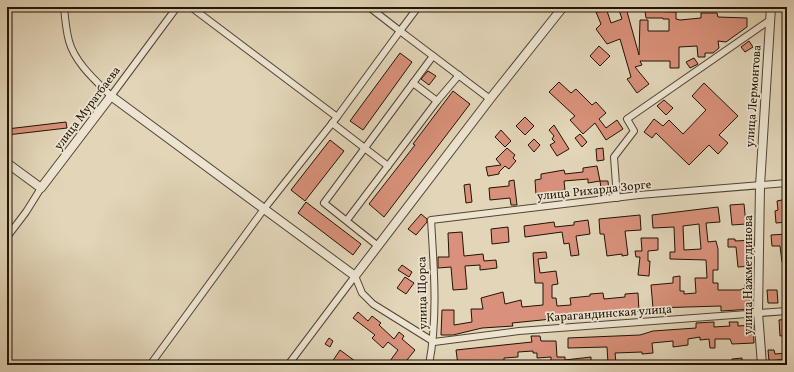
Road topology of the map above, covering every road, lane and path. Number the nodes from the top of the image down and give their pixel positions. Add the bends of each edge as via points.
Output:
1 (64, 7) edge
2 (177, 7) edge
3 (192, 7) edge
4 (369, 7) edge
5 (418, 7) edge
6 (564, 7) edge
7 (771, 7) edge
8 (770, 20) junction
9 (400, 31) junction
10 (434, 56) junction
11 (459, 75) junction
12 (413, 83) junction
13 (111, 96) junction
14 (490, 98) junction
15 (437, 101) junction
16 (337, 117) junction
17 (332, 123) junction
18 (365, 148) junction
19 (7, 163) edge
20 (388, 166) junction
21 (787, 183) edge
22 (760, 186) junction
23 (41, 188) junction
24 (617, 198) junction
25 (264, 210) junction
26 (347, 220) junction
27 (431, 220) joint
28 (7, 237) edge
29 (378, 246) junction
30 (355, 276) junction
31 (787, 311) edge
32 (758, 313) junction
33 (434, 342) junction
34 (150, 365) edge
35 (288, 365) edge
36 (429, 365) edge
37 (762, 365) edge

1 - 13 street via 69,42 74,53 85,69
2 - 13 street, улица Муратбаева
3 - 16 street
4 - 9 street
5 - 9 street
6 - 14 street
7 - 8 street, улица Лермонтова
8 - 22 street, улица Лермонтова
8 - 24 street via 627,119 634,131 614,157
9 - 10 street
9 - 16 street
10 - 11 street
10 - 12 street
11 - 14 street
11 - 15 street
12 - 15 street
12 - 18 street
13 - 23 street, улица Муратбаева
13 - 25 street
14 - 29 street
15 - 20 street
16 - 17 street
17 - 18 street
17 - 25 street
18 - 20 street
18 - 26 street via 324,203
19 - 23 street
20 - 26 street
21 - 22 street, улица Рихарда Зорге
22 - 24 street, улица Рихарда Зорге
22 - 32 street, улица Нажметдинова
23 - 28 street
24 - 27 street, улица Рихарда Зорге
25 - 30 street
25 - 34 street
26 - 29 street
27 - 33 street, улица Щорса via 436,287
29 - 30 street
30 - 33 street via 362,293 373,304
30 - 35 street
31 - 32 street, Карагандинская улица
32 - 33 street, Карагандинская улица via 519,331
32 - 37 street, улица Нажметдинова
33 - 36 street, улица Щорса

